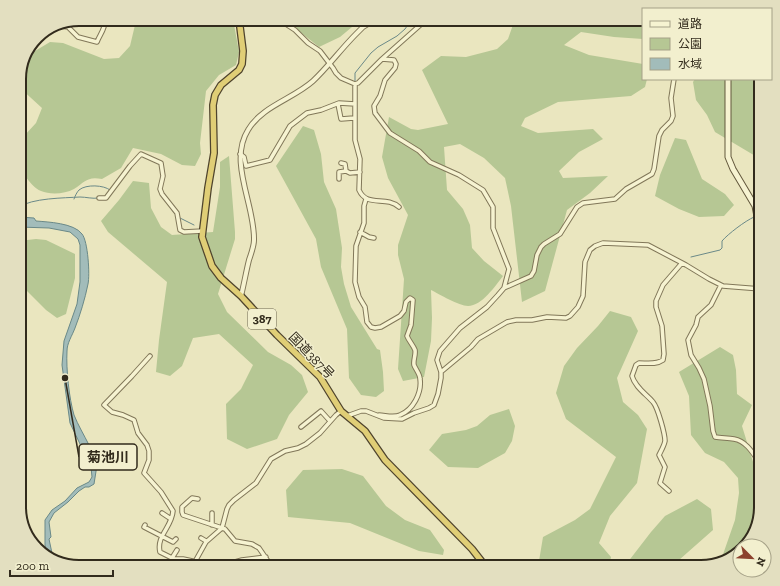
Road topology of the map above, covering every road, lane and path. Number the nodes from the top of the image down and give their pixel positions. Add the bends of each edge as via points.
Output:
1 (105, 26) edge
2 (240, 26) edge
3 (289, 26) edge
4 (365, 26) edge
5 (419, 26) edge
6 (68, 27) edge
7 (382, 59) junction
8 (330, 63) junction
9 (674, 80) edge
10 (728, 80) edge
11 (355, 84) junction
12 (338, 104) junction
13 (355, 104) junction
14 (354, 118) junction
15 (240, 154) junction
16 (341, 163) dead end
17 (346, 171) junction
18 (360, 172) junction
19 (339, 179) dead end
20 (98, 198) dead end
21 (366, 199) junction
22 (754, 204) edge
23 (399, 207) dead end
24 (203, 231) junction
25 (360, 232) junction
26 (374, 238) dead end
27 (682, 263) junction
28 (721, 285) junction
29 (504, 288) junction
30 (754, 289) edge
31 (241, 296) junction
32 (150, 356) dead end
33 (441, 372) junction
34 (341, 411) junction
35 (347, 416) junction
36 (378, 416) junction
37 (330, 421) junction
38 (301, 427) dead end
39 (754, 455) edge
40 (669, 491) dead end
41 (198, 499) dead end
42 (182, 512) junction
43 (162, 513) dead end
44 (212, 513) dead end
45 (173, 515) junction
46 (171, 519) junction
47 (145, 525) dead end
48 (212, 525) junction
49 (222, 528) junction
50 (161, 536) junction
51 (200, 538) dead end
52 (176, 539) dead end
53 (206, 541) junction
54 (177, 550) dead end
55 (266, 557) junction
56 (172, 558) junction
57 (184, 560) edge
58 (196, 560) edge
59 (242, 560) edge
60 (268, 560) edge
61 (481, 560) edge

1 - 6 street via 97,42 78,37
2 - 24 highway, 国道387号 / 387 via 242,64 239,70 221,85 214,100 214,153
3 - 8 street via 320,51
4 - 8 street
5 - 7 street
7 - 11 street
7 - 29 street via 394,60 396,64 377,98 375,113 390,133 419,151 430,162 483,190 493,207 493,228 509,269
8 - 11 street via 341,78
8 - 15 street via 305,87 266,111 252,123 243,138
9 - 29 street via 671,98 673,116 659,136 652,174 626,189 615,199 583,203 577,207 560,234 541,247 531,276
10 - 22 main road via 728,157 732,169
11 - 13 street
12 - 13 street
12 - 14 street via 341,119
12 - 15 street via 307,113 290,126 270,160 246,166 244,157
13 - 14 street
14 - 18 street
15 - 31 street via 254,241
16 - 17 street via 345,164
17 - 18 street
17 - 19 street via 339,172
18 - 21 street via 360,190
20 - 24 street via 106,198 141,154 161,163 163,176 160,188 177,213 180,230
21 - 23 street via 388,201
21 - 25 street via 364,223
24 - 31 highway, 国道387号 / 387 via 202,238 212,266
25 - 26 street
25 - 36 street via 356,246 355,282 365,307 367,322 371,327 378,328 400,316 408,299 413,300 411,325 407,336 415,349 414,366 420,378 420,392 415,402 399,415
27 - 28 street
27 - 33 street via 648,245 599,244 590,250 585,262 583,296 570,316 507,322 478,339
27 - 40 street via 663,285 656,299 662,326 663,360 638,363 632,376 658,412 665,441 659,455 665,467 660,483
28 - 30 street
28 - 39 street via 711,305 698,317 688,340 691,355 704,378 715,437 742,442
29 - 33 street via 487,307 460,328 440,351 437,360
31 - 34 highway, 国道387号 / 387 via 320,377
32 - 45 street via 104,405 112,412 134,420 138,433 149,451 144,473 161,492
33 - 36 street via 434,405 402,419
34 - 35 highway, 国道387号 / 387
34 - 37 street
35 - 36 street via 361,411
35 - 61 highway, 国道387号 / 387 via 368,434 385,460
37 - 38 street via 320,411
37 - 49 street via 306,444 271,459 256,483 226,509
41 - 42 street via 192,498 182,507
42 - 45 street
42 - 48 street
43 - 46 street
44 - 48 street
45 - 46 street
46 - 50 street
47 - 50 street via 144,528
48 - 49 street
49 - 53 street
49 - 55 street via 235,541 252,544
50 - 52 street via 173,542
50 - 56 street via 160,552
51 - 53 street
53 - 58 street
54 - 56 street
55 - 59 street
55 - 60 street
56 - 57 street

